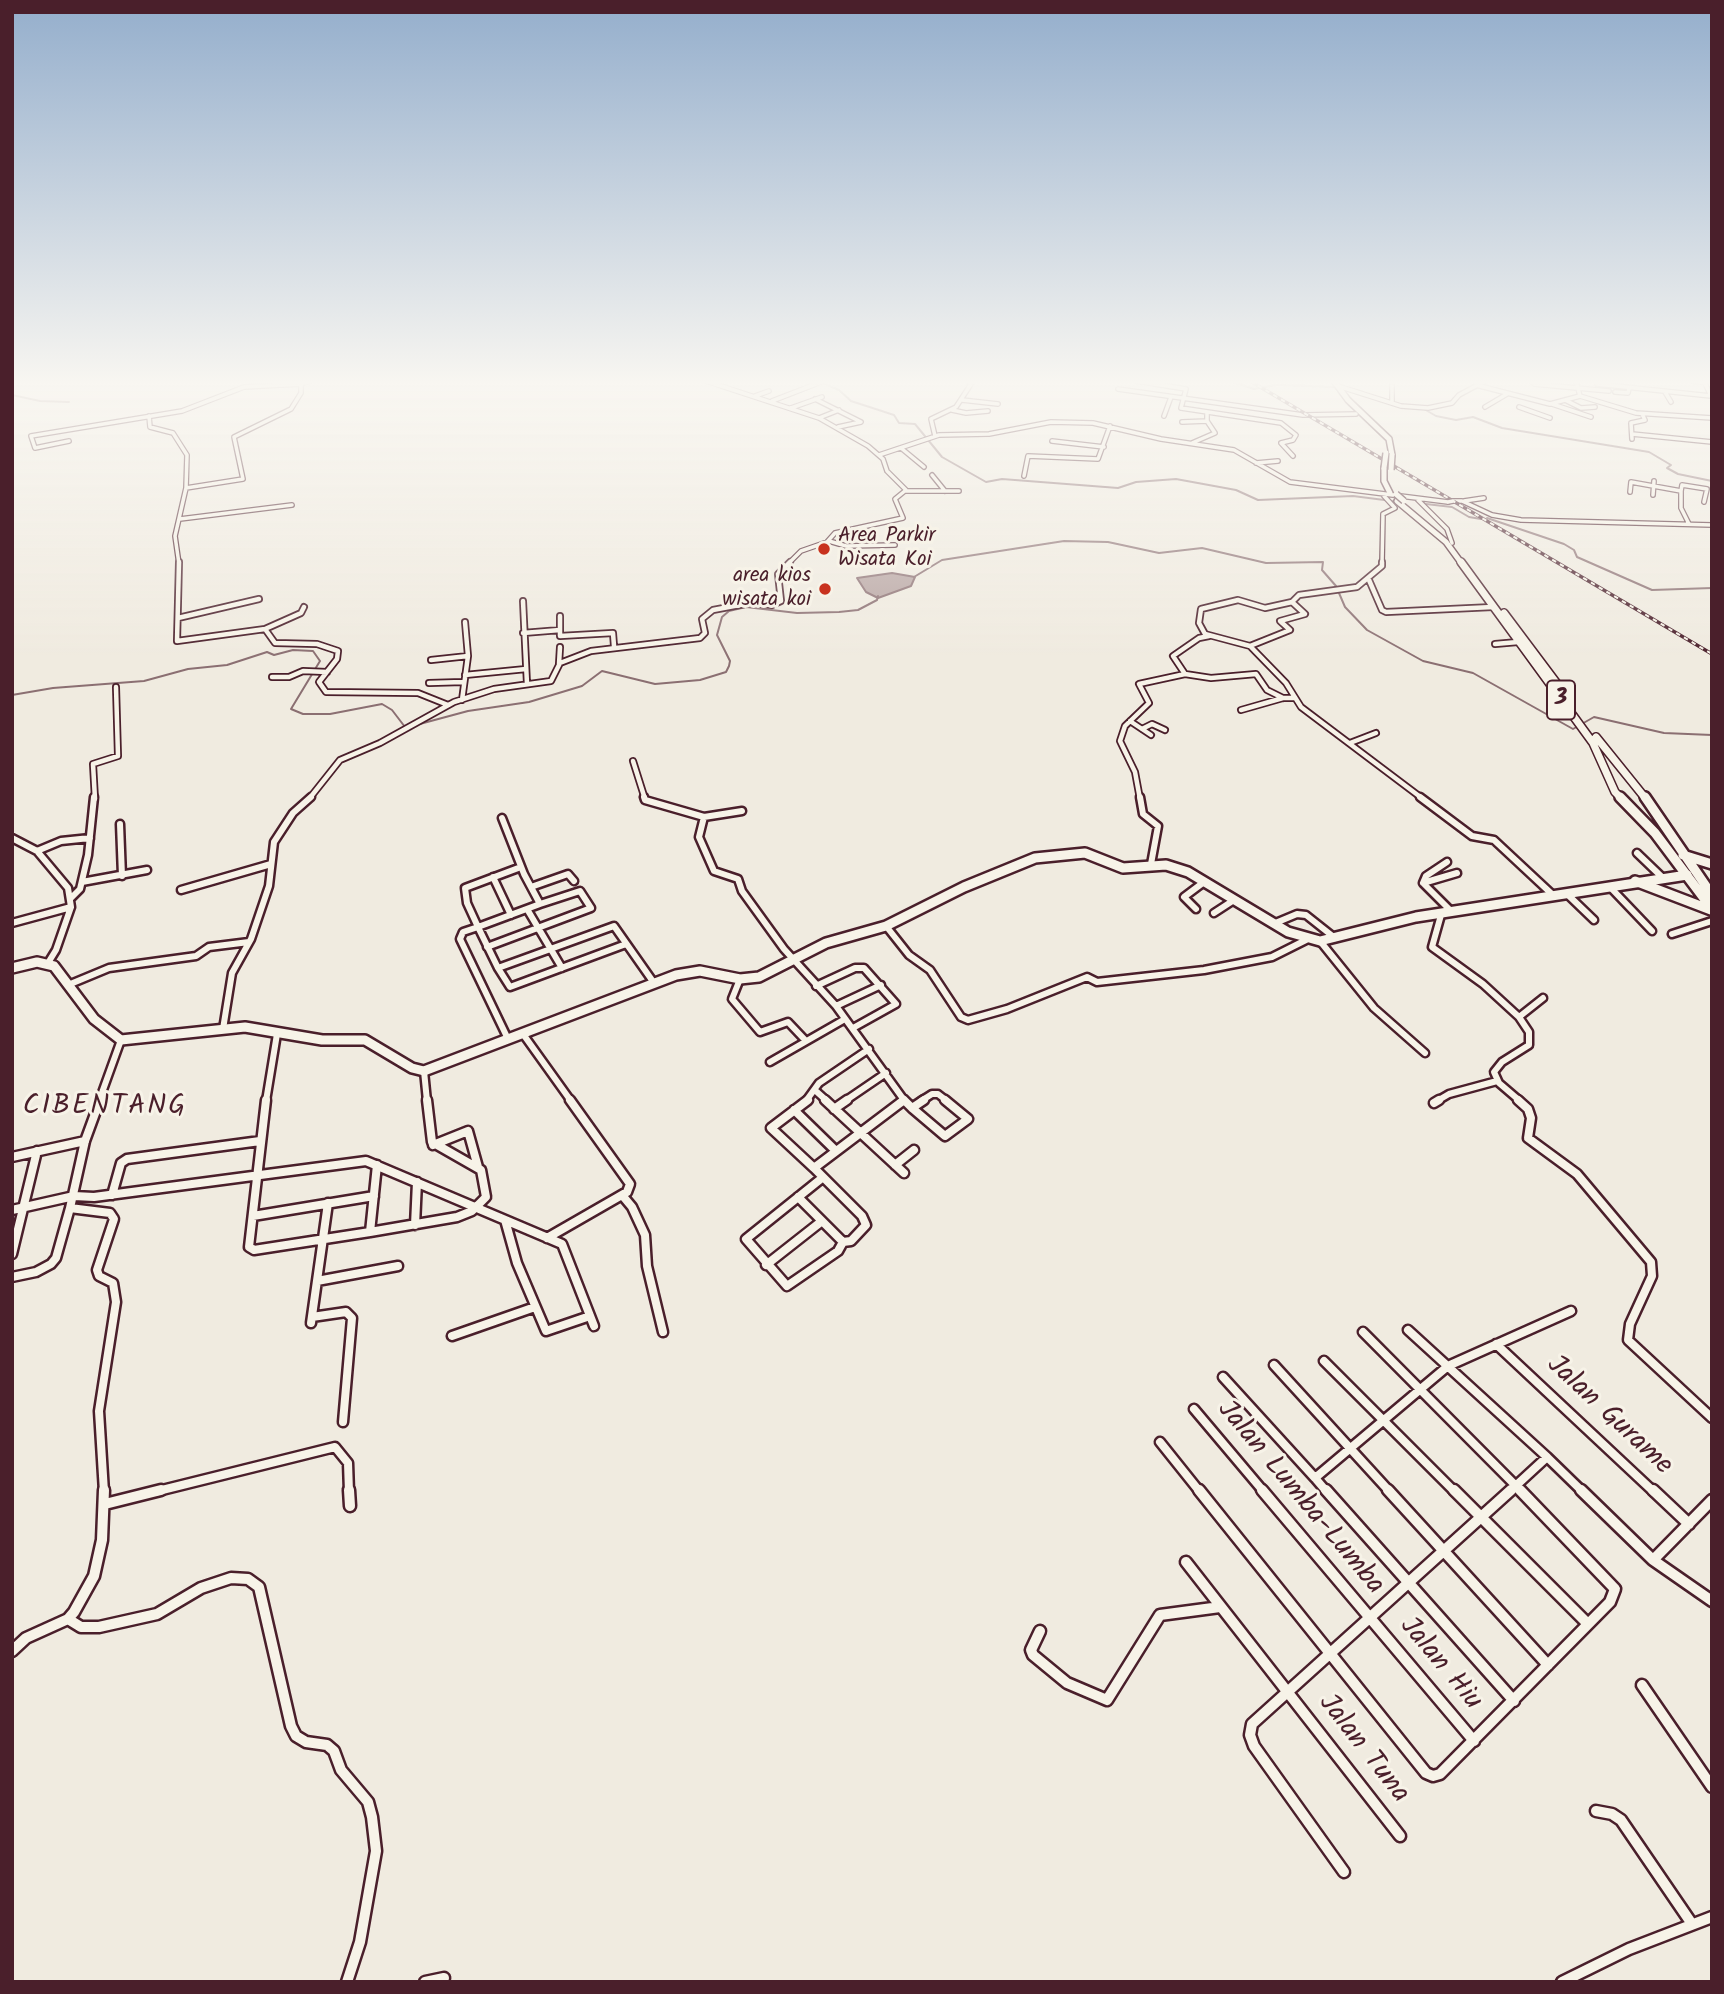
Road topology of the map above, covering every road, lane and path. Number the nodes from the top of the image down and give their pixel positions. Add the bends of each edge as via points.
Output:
1 (186, 474) edge
2 (242, 474) edge
3 (890, 474) edge
4 (1276, 474) edge
5 (1388, 474) edge
6 (932, 475) dead end
7 (1653, 484) junction
8 (186, 488) junction
9 (905, 491) junction
10 (945, 491) junction
11 (959, 491) dead end
12 (1681, 491) junction
13 (1630, 492) dead end
14 (1653, 495) dead end
15 (1392, 498) junction
16 (1484, 498) dead end
17 (1418, 500) junction
18 (1462, 501) junction
19 (1704, 502) dead end
20 (292, 505) dead end
21 (180, 519) junction
22 (1689, 524) junction
23 (1712, 525) edge
24 (828, 541) junction
25 (1452, 543) junction
26 (895, 545) dead end
27 (1368, 580) junction
28 (259, 599) dead end
29 (523, 601) dead end
30 (1293, 602) junction
31 (304, 607) dead end
32 (1493, 607) junction
33 (559, 616) dead end
34 (178, 618) junction
35 (465, 622) dead end
36 (265, 629) junction
37 (560, 631) junction
38 (523, 633) junction
39 (1209, 636) junction
40 (1518, 642) junction
41 (1495, 644) dead end
42 (614, 646) junction
43 (1250, 646) junction
44 (560, 647) dead end
45 (468, 656) junction
46 (431, 660) dead end
47 (559, 664) junction
48 (526, 669) junction
49 (327, 672) junction
50 (1185, 674) junction
51 (272, 677) dead end
52 (464, 678) junction
53 (429, 683) dead end
54 (527, 684) junction
55 (1553, 685) junction
56 (116, 687) dead end
57 (1283, 698) junction
58 (1295, 698) junction
59 (462, 700) junction
60 (448, 705) junction
61 (1241, 710) dead end
62 (1130, 721) junction
63 (1142, 729) junction
64 (1165, 730) dead end
65 (1376, 733) dead end
66 (1151, 735) dead end
67 (1350, 743) junction
68 (633, 761) dead end
69 (742, 811) dead end
70 (704, 817) junction
71 (502, 818) dead end
72 (120, 824) dead end
73 (12, 838) edge
74 (90, 838) junction
75 (37, 851) junction
76 (1637, 853) dead end
77 (1683, 855) junction
78 (1447, 862) dead end
79 (271, 864) junction
80 (1151, 864) junction
81 (1712, 864) edge
82 (521, 867) junction
83 (147, 870) dead end
84 (1457, 873) dead end
85 (1687, 875) junction
86 (122, 876) junction
87 (493, 877) junction
88 (1663, 878) junction
89 (574, 881) dead end
90 (1635, 881) junction
91 (82, 882) junction
92 (1204, 882) junction
93 (1423, 883) junction
94 (1609, 885) junction
95 (531, 887) junction
96 (181, 890) dead end
97 (1567, 894) junction
98 (1712, 895) edge
99 (1555, 896) junction
100 (71, 898) junction
101 (1234, 900) junction
102 (540, 904) junction
103 (71, 907) junction
104 (527, 909) junction
105 (1196, 909) dead end
106 (1712, 910) edge
107 (1214, 913) dead end
108 (1454, 913) junction
109 (511, 915) junction
110 (1441, 915) junction
111 (1594, 920) dead end
112 (1712, 921) edge
113 (12, 923) edge
114 (1273, 924) junction
115 (886, 926) junction
116 (478, 927) junction
117 (538, 929) junction
118 (1652, 932) dead end
119 (1672, 934) dead end
120 (1336, 939) junction
121 (1306, 940) junction
122 (249, 942) junction
123 (1320, 942) junction
124 (626, 944) junction
125 (487, 947) junction
126 (551, 948) junction
127 (793, 959) junction
128 (48, 963) junction
129 (12, 968) edge
130 (498, 968) junction
131 (562, 968) junction
132 (740, 979) junction
133 (654, 983) junction
134 (68, 985) junction
135 (881, 985) junction
136 (816, 986) junction
137 (1543, 998) dead end
138 (836, 1006) junction
139 (1519, 1017) junction
140 (845, 1019) junction
141 (853, 1028) junction
142 (223, 1029) junction
143 (277, 1034) junction
144 (523, 1034) junction
145 (509, 1039) junction
146 (121, 1040) junction
147 (806, 1041) junction
148 (869, 1049) junction
149 (1425, 1053) dead end
150 (770, 1062) dead end
151 (424, 1070) junction
152 (886, 1073) junction
153 (1497, 1081) junction
154 (817, 1092) junction
155 (904, 1100) junction
156 (1434, 1103) dead end
157 (912, 1108) junction
158 (834, 1109) junction
159 (794, 1110) junction
160 (860, 1133) junction
161 (85, 1141) junction
162 (260, 1141) junction
163 (433, 1145) junction
164 (914, 1150) dead end
165 (37, 1151) junction
166 (836, 1151) junction
167 (12, 1157) edge
168 (377, 1165) junction
169 (895, 1165) junction
170 (478, 1167) junction
171 (814, 1168) junction
172 (257, 1173) junction
173 (904, 1173) dead end
174 (822, 1178) junction
175 (417, 1182) junction
176 (112, 1195) junction
177 (374, 1195) junction
178 (622, 1195) junction
179 (74, 1196) junction
180 (798, 1197) junction
181 (328, 1203) junction
182 (24, 1207) junction
183 (476, 1207) junction
184 (70, 1208) junction
185 (12, 1210) edge
186 (253, 1216) junction
187 (505, 1220) junction
188 (822, 1221) junction
189 (415, 1224) junction
190 (370, 1232) junction
191 (547, 1238) junction
192 (324, 1240) junction
193 (14, 1242) edge
194 (844, 1242) junction
195 (12, 1254) edge
196 (766, 1265) junction
197 (398, 1266) dead end
198 (12, 1277) edge
199 (317, 1281) junction
200 (535, 1307) junction
201 (1572, 1311) dead end
202 (590, 1316) junction
203 (594, 1326) dead end
204 (1408, 1331) dead end
205 (663, 1332) dead end
206 (1363, 1332) dead end
207 (452, 1336) dead end
208 (1496, 1344) junction
209 (1324, 1360) dead end
210 (1274, 1365) dead end
211 (1448, 1366) junction
212 (1223, 1377) dead end
213 (1420, 1389) junction
214 (1194, 1409) dead end
215 (1712, 1418) edge
216 (1384, 1420) junction
217 (343, 1422) dead end
218 (1160, 1442) dead end
219 (1349, 1448) junction
220 (1547, 1457) junction
221 (1315, 1478) junction
222 (1516, 1486) junction
223 (1712, 1500) edge
224 (105, 1504) junction
225 (350, 1506) dead end
226 (1480, 1518) junction
227 (1689, 1524) junction
228 (1444, 1551) junction
229 (1653, 1560) junction
230 (1186, 1562) dead end
231 (1409, 1583) junction
232 (1712, 1601) edge
233 (1220, 1607) junction
234 (1370, 1618) junction
235 (68, 1619) junction
236 (1588, 1624) junction
237 (1041, 1631) dead end
238 (12, 1651) edge
239 (1331, 1654) junction
240 (1548, 1665) junction
241 (1642, 1685) dead end
242 (1289, 1692) junction
243 (1514, 1700) junction
244 (1474, 1741) junction
245 (1712, 1787) edge
246 (1596, 1811) dead end
247 (1400, 1836) dead end
248 (1344, 1872) dead end
249 (1712, 1917) edge
250 (1692, 1924) junction
251 (444, 1978) dead end
252 (347, 1982) edge
253 (425, 1982) edge
254 (1562, 1982) edge

1 - 8 street
2 - 8 street via 243,479
3 - 9 street
4 - 15 street via 1290,482
5 - 15 main road, bridge
6 - 10 street
7 - 12 street
7 - 13 street via 1631,481
7 - 14 street
8 - 21 street
9 - 10 street
9 - 24 street via 895,499 904,517 901,520 837,532
10 - 11 street
12 - 19 street via 1682,485 1707,489
12 - 22 street via 1681,508
15 - 17 street
15 - 25 main road, 3 via 1427,518
15 - 27 street via 1395,508 1383,514 1381,529 1384,562
15 - 32 main road, 3 via 1446,542
16 - 18 street
17 - 18 street
17 - 25 street via 1447,529
18 - 22 street via 1512,519
20 - 21 street
21 - 34 street via 175,536
22 - 23 street
24 - 26 street via 846,546
24 - 42 street via 801,551 780,572 783,599 778,603 713,610 702,619 704,636 694,640
25 - 55 main road, 3
27 - 30 street via 1357,587 1305,593
27 - 32 street via 1386,612
28 - 34 street
29 - 38 street
30 - 39 street via 1265,608 1238,600 1203,608 1199,622
30 - 43 street via 1305,614 1280,621 1290,630
31 - 36 street via 301,613
32 - 40 main road, 3
33 - 37 street
34 - 36 street via 179,642
35 - 45 street
36 - 49 street via 275,643 334,648 339,654
37 - 38 street
37 - 42 street via 561,637 613,633
38 - 48 street
39 - 43 street
39 - 50 street via 1173,656
40 - 41 street
40 - 55 main road, 3
42 - 47 street
43 - 58 street
44 - 47 street
45 - 46 street
45 - 52 street
47 - 54 street via 551,681
48 - 52 street
48 - 54 street
49 - 51 street
49 - 60 street via 319,684 326,692 410,693
50 - 57 street via 1211,678 1255,674 1267,691
50 - 62 street via 1141,682 1139,687 1149,704
52 - 53 street
52 - 59 street
54 - 59 street
55 - 77 main road, 3 via 1648,801
55 - 85 main road, 3 via 1593,743 1615,792 1656,833
56 - 74 street via 118,756 93,764
57 - 58 street
57 - 61 street
58 - 67 street
59 - 60 street
60 - 79 street via 333,765 281,829
62 - 63 street
62 - 80 street via 1121,743 1135,772 1143,814 1159,828
63 - 64 street via 1152,724
63 - 66 street
65 - 67 street
67 - 99 street via 1472,836 1494,840
68 - 70 street via 645,800 694,810
69 - 70 street
70 - 127 street via 699,837 712,869 738,879 739,888
71 - 82 street
72 - 86 street
73 - 75 street
74 - 75 street via 61,841
74 - 91 street
75 - 100 street via 64,881
76 - 88 street
77 - 81 main road
77 - 98 main road, 3
78 - 93 street
79 - 96 street
79 - 122 street via 269,886
80 - 92 street via 1188,872
80 - 115 street via 1123,868 1085,853 1035,858
82 - 87 street
82 - 95 street
83 - 86 street
84 - 93 street
85 - 88 street
85 - 106 main road, 3
86 - 91 street
87 - 109 street
87 - 116 street via 465,888
88 - 90 street
89 - 95 street via 565,874
90 - 94 street
90 - 106 main road
91 - 100 street
92 - 101 street
92 - 105 street via 1184,897
93 - 108 street
94 - 97 street
94 - 118 street
95 - 102 street
97 - 99 street
97 - 111 street
99 - 108 street
100 - 103 street
101 - 107 street
101 - 114 street
102 - 104 street
102 - 117 street via 580,891 591,908
103 - 113 street
103 - 128 street
104 - 109 street
104 - 117 street
108 - 110 street
109 - 116 street
110 - 120 street via 1416,917
110 - 139 street via 1432,947
112 - 119 street
114 - 120 street via 1306,915
114 - 121 street
115 - 121 street via 909,955 933,973 967,1020 1087,977 1097,982 1204,970 1272,957
115 - 127 street via 826,943
116 - 125 street
116 - 145 street via 463,932 460,939
117 - 125 street
117 - 126 street
120 - 123 street
121 - 123 street
122 - 134 street via 209,947 196,956 109,968
122 - 142 street via 232,973
123 - 149 street via 1374,1008
124 - 126 street via 619,929 610,926
124 - 131 street
124 - 133 street
125 - 130 street
126 - 130 street
126 - 131 street
127 - 132 street via 759,977
127 - 136 street
128 - 129 street
128 - 134 street
130 - 131 street via 510,987
132 - 133 street via 700,971
132 - 147 street via 732,999 760,1032 788,1022
133 - 144 street
134 - 146 street via 94,1019
135 - 136 street via 860,967
135 - 138 street
135 - 141 street via 895,1006
136 - 138 street
137 - 139 street
138 - 140 street
139 - 153 street via 1531,1039 1529,1045 1496,1067
140 - 141 street
140 - 147 street
141 - 148 street
142 - 143 street via 245,1027
142 - 146 street
143 - 151 street via 365,1040 412,1068
143 - 162 street
144 - 145 street
144 - 178 street via 630,1184
145 - 151 street
146 - 161 street
147 - 150 street
148 - 152 street
148 - 154 street via 819,1083
151 - 163 street
152 - 155 street
152 - 158 street
153 - 156 street via 1449,1094
153 - 215 street via 1528,1109 1531,1143 1577,1174 1651,1262 1652,1276 1628,1340
154 - 158 street
154 - 159 street
155 - 157 street
155 - 160 street
157 - 157 street via 947,1137 968,1119 938,1094
158 - 160 street
159 - 166 street
159 - 171 street via 771,1130
160 - 166 street
160 - 169 street
161 - 165 street
161 - 179 street
162 - 172 street
162 - 176 street via 125,1160
163 - 170 street
163 - 170 street via 468,1131
164 - 169 street
165 - 167 street
165 - 182 street
166 - 171 street
168 - 172 street via 358,1160
168 - 175 street
168 - 177 street
169 - 173 street
170 - 183 street via 487,1191
171 - 174 street
172 - 176 street
172 - 186 street
174 - 180 street
174 - 194 street via 866,1222 852,1241
175 - 183 street
175 - 189 street
176 - 179 street
177 - 181 street
177 - 190 street
178 - 191 street
178 - 205 street via 645,1235 647,1266
179 - 182 street
179 - 184 street
180 - 188 street
180 - 196 street via 746,1239
181 - 186 street
181 - 192 street
182 - 185 street
182 - 193 street
183 - 187 street
183 - 189 street via 457,1217
184 - 198 street via 51,1264
184 - 224 street via 110,1213 114,1219 97,1270 113,1283 116,1302 99,1410
186 - 192 street via 248,1246 252,1250
187 - 191 street
187 - 200 street
188 - 194 street
188 - 196 street
189 - 190 street
190 - 192 street
191 - 202 street via 564,1246
192 - 199 street
193 - 195 street
194 - 196 street via 792,1285 783,1284
197 - 199 street
199 - 217 street via 312,1320 346,1312 352,1318
200 - 202 street via 548,1332
200 - 207 street
201 - 208 street
202 - 203 street
204 - 211 street
206 - 213 street
208 - 211 street
208 - 227 street, Jalan Gurame
209 - 216 street
210 - 219 street
211 - 213 street
211 - 220 street
212 - 221 street
213 - 216 street
213 - 222 street
214 - 234 street, Jalan Lumba-Lumba
216 - 219 street
216 - 226 street
218 - 239 street
219 - 221 street
219 - 228 street
220 - 222 street
220 - 229 street
221 - 231 street
222 - 226 street
222 - 236 street via 1612,1583 1615,1589 1610,1602
223 - 227 street
224 - 225 street via 335,1447 348,1463
224 - 235 street via 94,1576
226 - 228 street
226 - 236 street
227 - 229 street
228 - 231 street
228 - 240 street
229 - 232 street
230 - 233 street, Jalan Tuna
231 - 234 street
231 - 243 street
233 - 237 street via 1160,1615 1107,1700 1067,1683 1033,1655
233 - 242 street, Jalan Tuna
234 - 239 street
234 - 244 street, Jalan Hiu
235 - 238 street via 26,1638
235 - 252 street via 81,1627 99,1627 157,1614 221,1580 248,1579 259,1587 290,1726 306,1742 327,1745 334,1751 341,1770 368,1802 372,1817 376,1851 360,1942
236 - 240 street
239 - 242 street
239 - 244 street via 1426,1773 1440,1774
240 - 243 street
241 - 245 street
242 - 247 street, Jalan Tuna
242 - 248 street via 1252,1724 1251,1740
243 - 244 street
246 - 250 street via 1620,1820
249 - 250 street
250 - 254 street via 1587,1967
251 - 253 street

